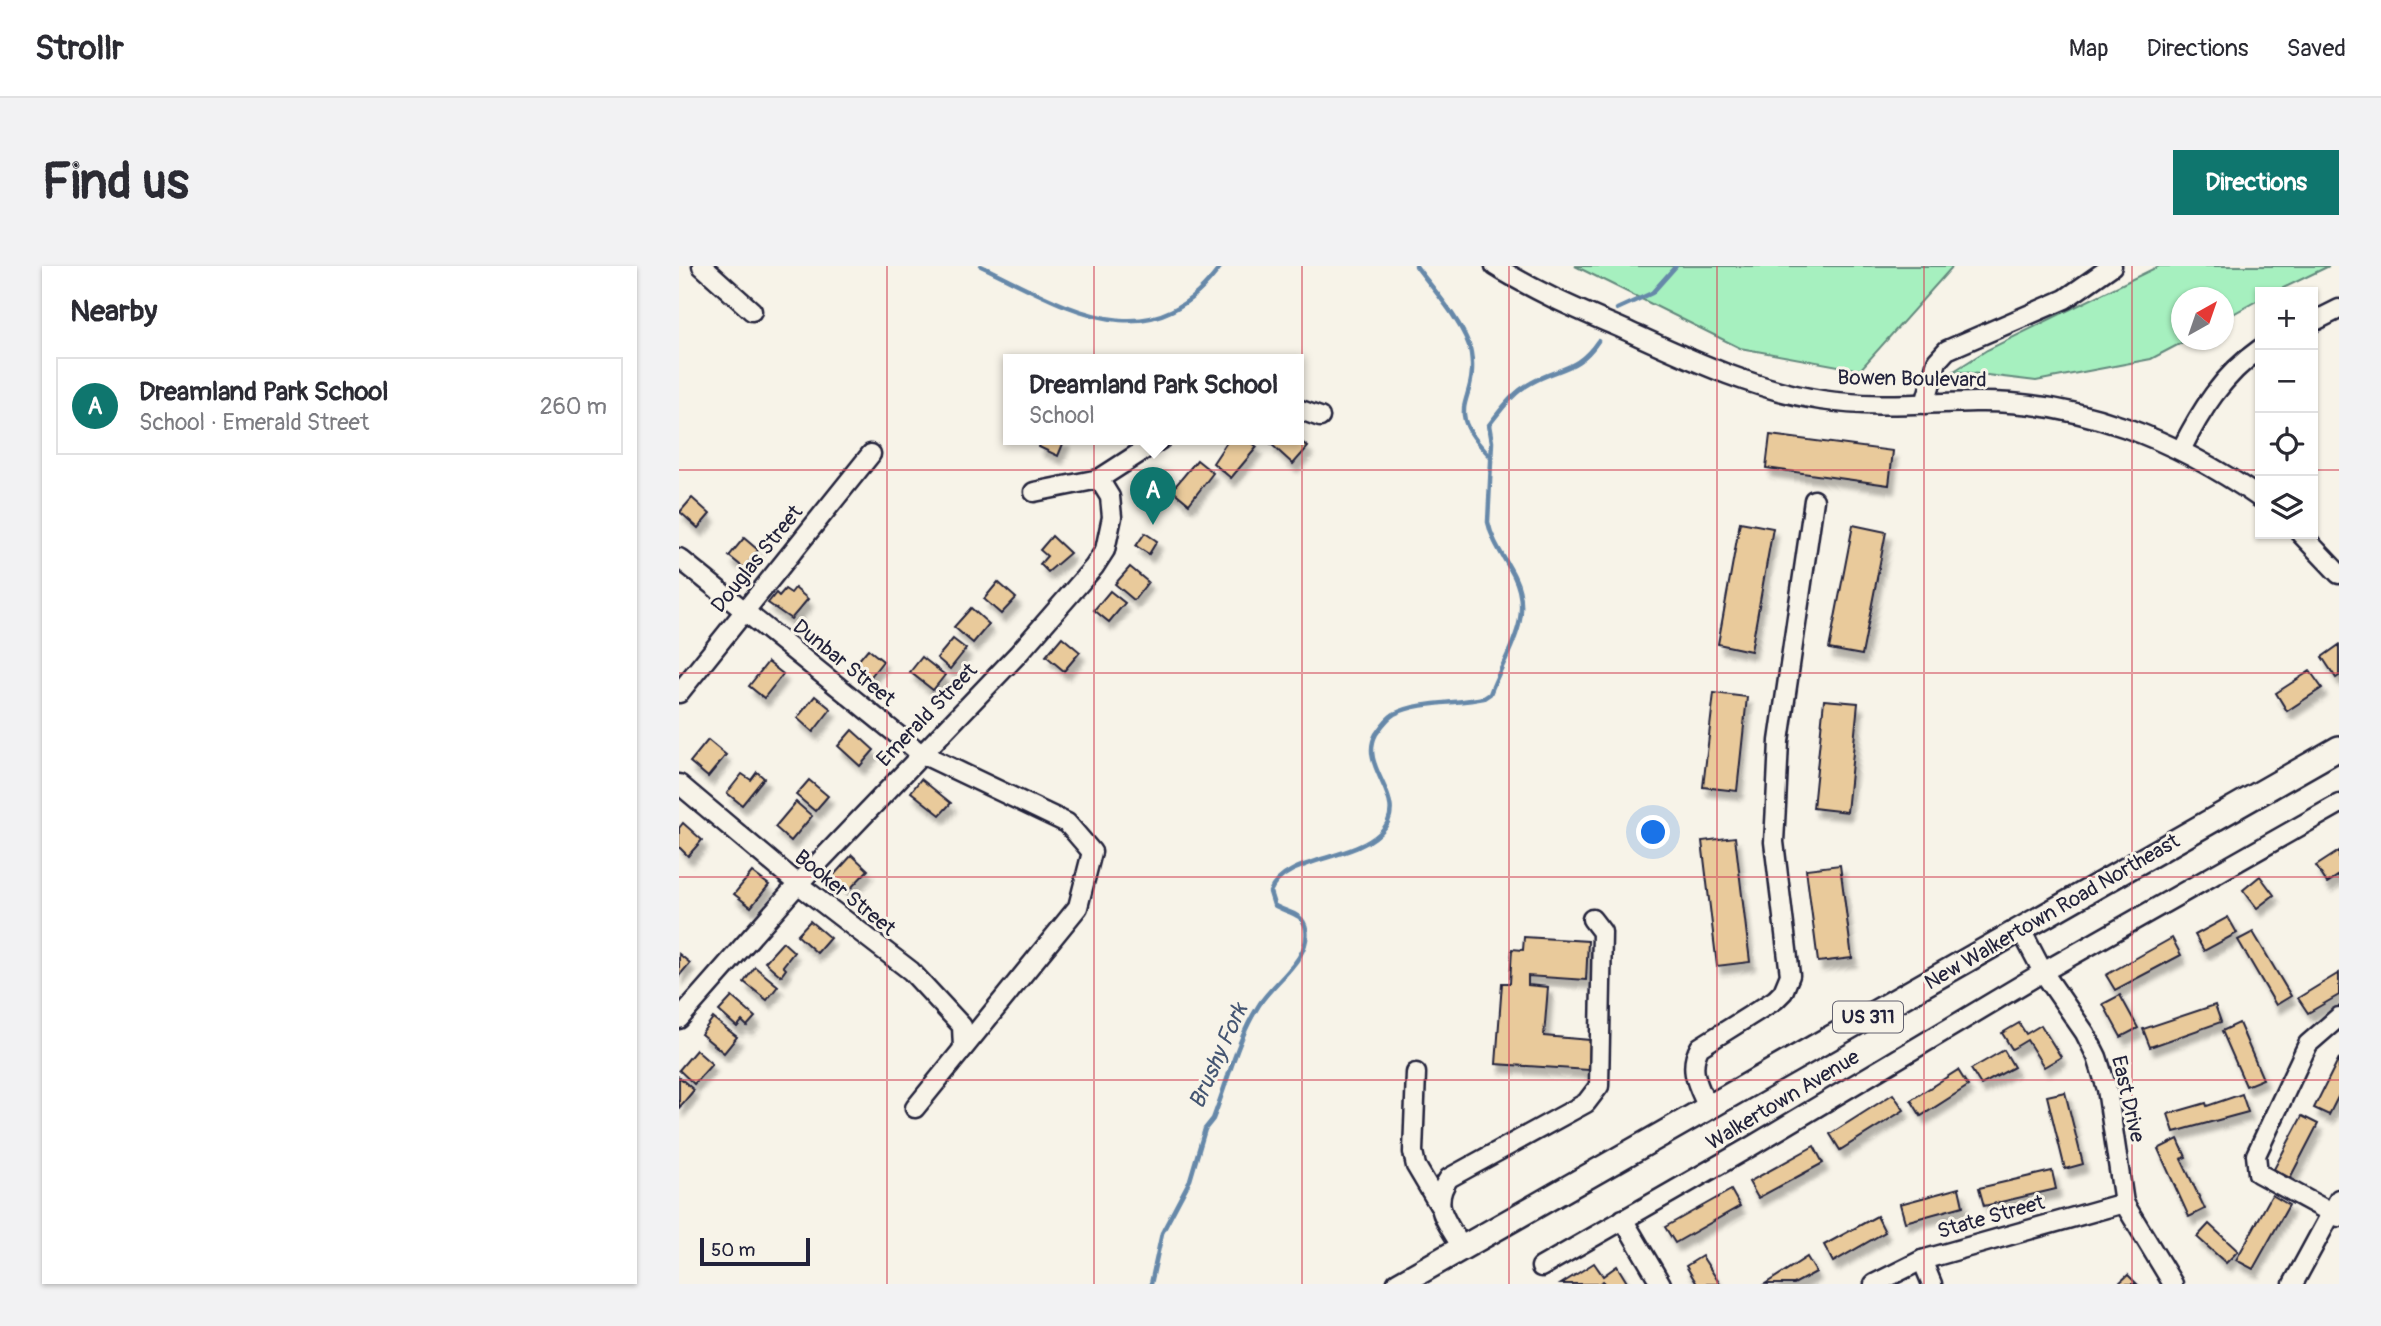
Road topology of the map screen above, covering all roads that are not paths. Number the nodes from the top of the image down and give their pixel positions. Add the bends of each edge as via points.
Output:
1 (702, 266) edge
2 (1495, 266) edge
3 (2112, 266) edge
4 (2339, 309) edge
5 (752, 311) dead end
6 (2318, 320) edge
7 (2259, 350) edge
8 (1925, 404) junction
9 (1304, 411) edge
10 (1320, 417) dead end
11 (1152, 445) edge
12 (2181, 450) junction
13 (871, 454) dead end
14 (1100, 479) junction
15 (1034, 492) dead end
16 (2255, 495) edge
17 (1814, 500) dead end
18 (2306, 539) edge
19 (679, 558) edge
20 (2339, 574) edge
21 (744, 611) junction
22 (679, 693) edge
23 (2339, 748) edge
24 (920, 753) junction
25 (679, 784) edge
26 (2339, 804) edge
27 (798, 884) junction
28 (1591, 919) dead end
29 (2021, 930) junction
30 (2043, 972) junction
31 (2339, 1017) edge
32 (679, 1019) edge
33 (963, 1048) junction
34 (1416, 1073) dead end
35 (915, 1108) dead end
36 (1708, 1108) junction
37 (2124, 1203) junction
38 (1439, 1205) junction
39 (2337, 1210) edge
40 (1623, 1219) junction
41 (1462, 1248) junction
42 (1922, 1260) junction
43 (1541, 1267) dead end
44 (1399, 1284) edge
45 (1661, 1284) edge
46 (1874, 1284) edge
47 (1932, 1284) edge
48 (2173, 1284) edge
49 (2294, 1284) edge

1 - 5 street
2 - 8 street, Bowen Boulevard via 1550,297 1705,366 1769,389 1844,403
3 - 8 street via 2065,299 1947,351 1937,361
4 - 6 street
7 - 12 street via 2238,365 2214,393
8 - 12 street, Bowen Boulevard via 2039,406 2114,424
9 - 10 street
11 - 14 street
12 - 16 street, Bowen Boulevard
13 - 21 street, Douglas Street
14 - 15 street
14 - 24 street, Emerald Street via 1110,497 1112,517 1105,550 1094,567 1018,654
17 - 36 street via 1779,741 1774,842 1790,975 1775,1000 1700,1047 1693,1058 1692,1070
18 - 20 street
19 - 21 street, Dunbar Street
21 - 22 street, Douglas Street
21 - 24 street, Dunbar Street
23 - 29 main road, New Walkertown Road Northeast / US 311
24 - 27 street, Emerald Street
24 - 33 street, Dunbar Street via 1067,823 1092,852 1078,907
25 - 27 street, Booker Street
26 - 30 street, Walkertown Avenue
27 - 32 street, Emerald Street
27 - 33 street, Booker Street via 911,971 962,1026
28 - 38 street via 1602,932 1599,1086 1586,1103 1449,1178 1440,1191
29 - 30 street, East Drive
29 - 36 main road, New Walkertown Road Northeast / US 311
30 - 37 street, East Drive via 2097,1057 2107,1089
30 - 40 street, Walkertown Avenue
31 - 39 street via 2308,1044 2256,1154 2257,1173
33 - 35 street
34 - 38 street via 1413,1152
36 - 41 main road, New Walkertown Road Northeast / US 311
37 - 42 street, State Street
37 - 48 street, East Drive
38 - 41 street
39 - 49 street
40 - 43 street, Walkertown Avenue
40 - 45 street
41 - 44 main road, New Walkertown Road Northeast / US 311
42 - 46 street, State Street
42 - 47 street

